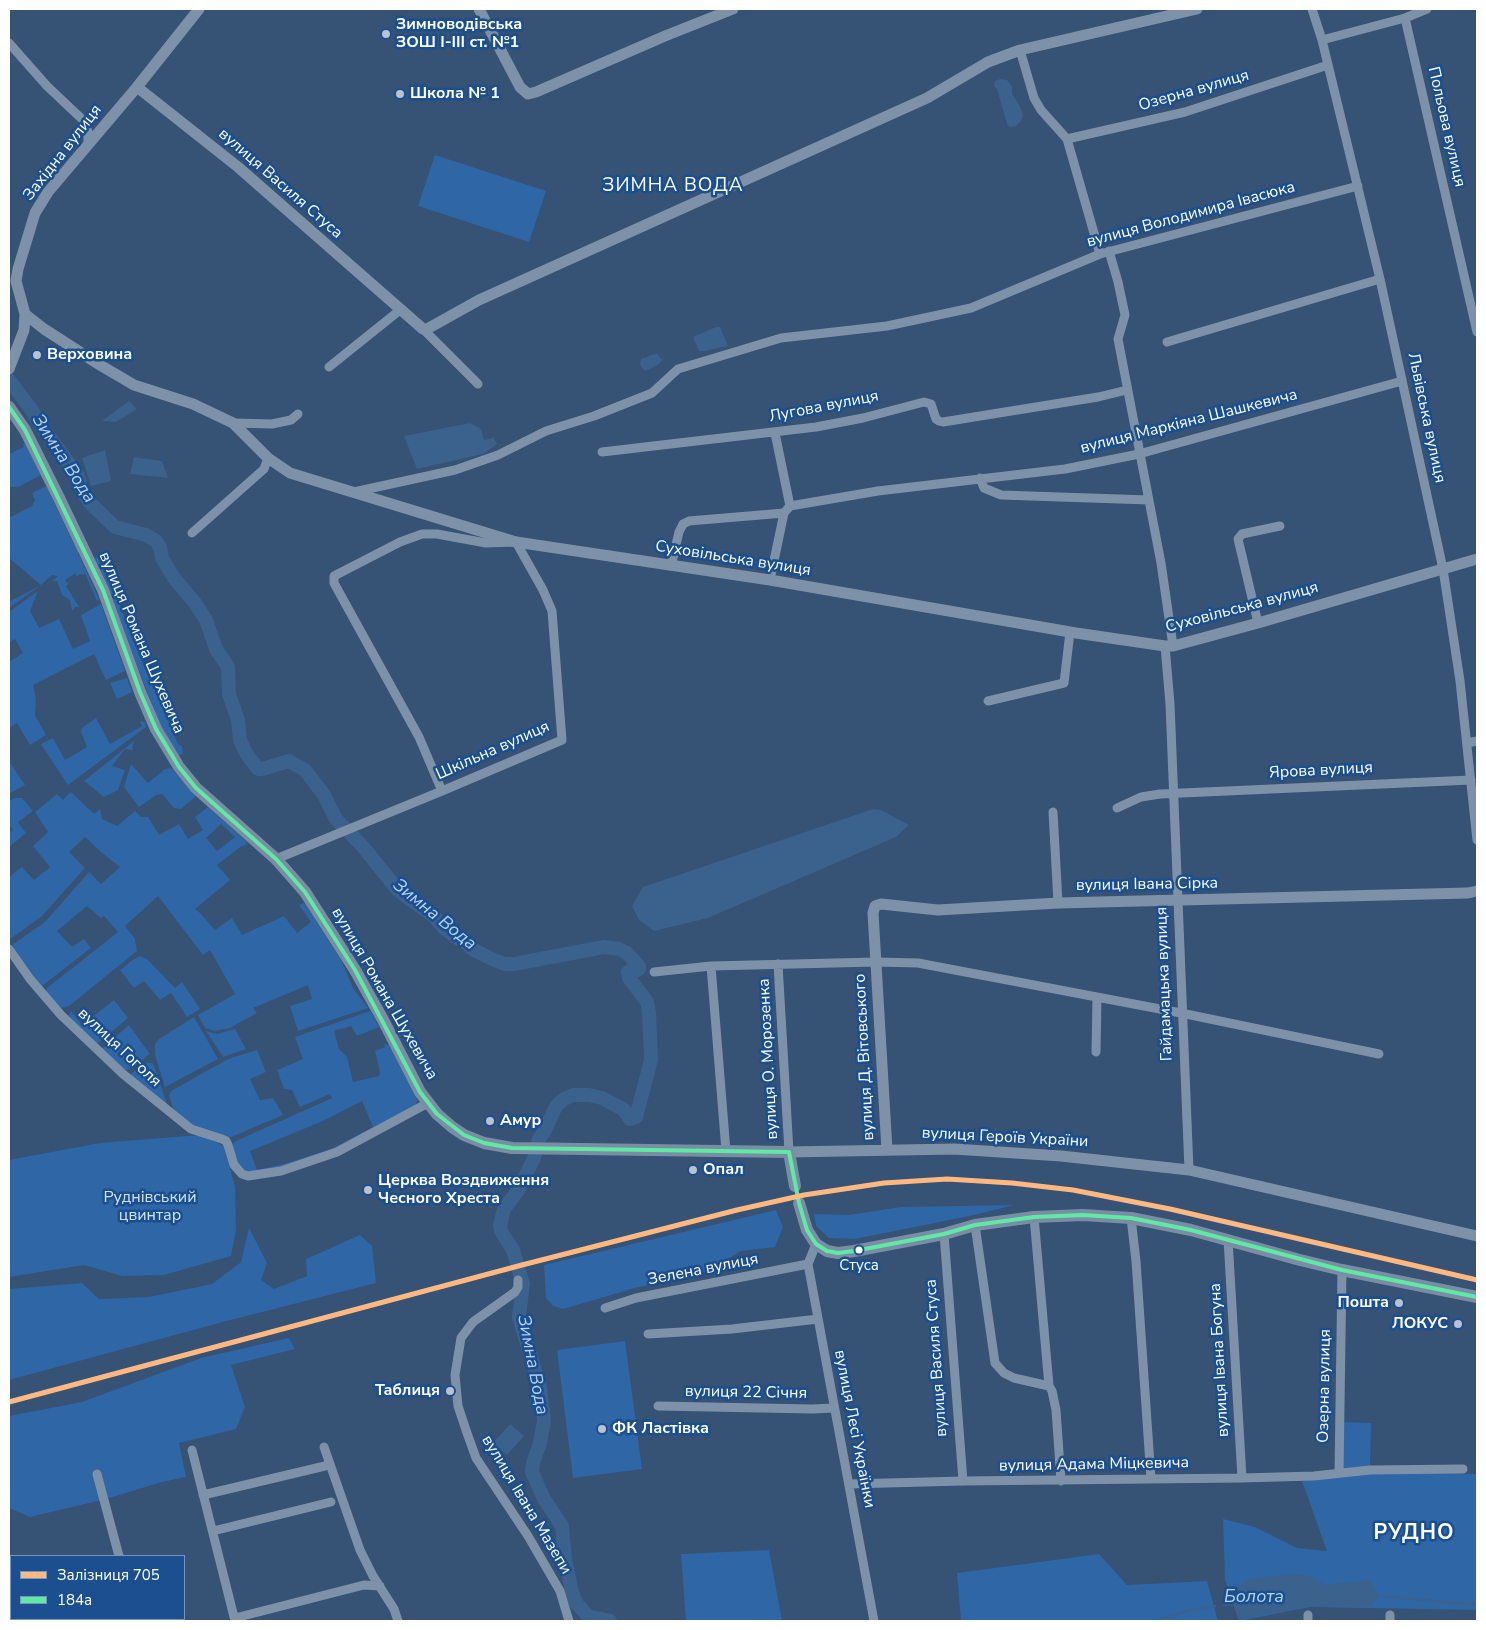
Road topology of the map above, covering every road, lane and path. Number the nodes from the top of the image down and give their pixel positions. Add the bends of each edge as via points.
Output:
1 (199, 9) edge
2 (479, 9) edge
3 (732, 9) edge
4 (1197, 9) edge
5 (1312, 9) edge
6 (1427, 9) edge
7 (1405, 18) junction
8 (1322, 40) junction
9 (9, 43) edge
10 (1020, 50) junction
11 (1328, 65) junction
12 (137, 86) junction
13 (1066, 139) junction
14 (88, 145) junction
15 (1358, 186) junction
16 (1104, 252) junction
17 (12, 279) edge
18 (1380, 280) junction
19 (400, 310) junction
20 (26, 314) junction
21 (423, 329) junction
22 (1477, 332) edge
23 (1167, 342) dead end
24 (329, 367) dead end
25 (9, 368) edge
26 (1402, 381) junction
27 (478, 384) dead end
28 (1127, 390) junction
29 (9, 407) edge
30 (298, 414) dead end
31 (233, 423) junction
32 (775, 433) junction
33 (602, 452) dead end
34 (1139, 454) junction
35 (268, 458) junction
36 (980, 478) junction
37 (353, 492) junction
38 (1149, 500) junction
39 (787, 510) junction
40 (1280, 526) dead end
41 (192, 533) dead end
42 (516, 542) junction
43 (1477, 559) edge
44 (671, 566) junction
45 (1443, 569) junction
46 (770, 580) junction
47 (1258, 623) junction
48 (1070, 632) junction
49 (1169, 646) junction
50 (988, 701) dead end
51 (1477, 741) edge
52 (1467, 743) junction
53 (1471, 780) junction
54 (442, 791) junction
55 (1173, 793) junction
56 (1117, 808) dead end
57 (1053, 812) dead end
58 (1477, 840) edge
59 (276, 859) junction
60 (1477, 891) edge
61 (1177, 900) junction
62 (1058, 903) junction
63 (9, 948) edge
64 (876, 962) junction
65 (778, 964) junction
66 (711, 966) junction
67 (654, 972) dead end
68 (1097, 997) junction
69 (1181, 1013) junction
70 (1096, 1052) dead end
71 (1379, 1054) dead end
72 (428, 1103) junction
73 (522, 1149) joint
74 (887, 1150) junction
75 (726, 1151) junction
76 (788, 1152) junction
77 (1189, 1170) junction
78 (795, 1186) dead end
79 (799, 1204) dead end
80 (1034, 1217) junction
81 (1131, 1218) junction
82 (975, 1225) junction
83 (944, 1234) junction
84 (1477, 1236) edge
85 (1228, 1239) junction
86 (816, 1244) junction
87 (808, 1264) junction
88 (1342, 1270) junction
89 (518, 1280) dead end
90 (1477, 1297) edge
91 (605, 1308) dead end
92 (818, 1319) junction
93 (648, 1334) dead end
94 (1049, 1386) junction
95 (658, 1406) dead end
96 (834, 1408) junction
97 (324, 1447) dead end
98 (192, 1450) dead end
99 (324, 1466) dead end
100 (1463, 1468) dead end
101 (1339, 1472) junction
102 (97, 1474) dead end
103 (1242, 1478) junction
104 (1151, 1479) junction
105 (963, 1481) junction
106 (1060, 1481) junction
107 (849, 1484) junction
108 (203, 1495) junction
109 (330, 1502) dead end
110 (213, 1531) junction
111 (119, 1555) edge
112 (380, 1586) junction
113 (235, 1620) edge
114 (398, 1621) edge
115 (569, 1621) edge
116 (874, 1621) edge

1 - 12 street, Західна вулиця
2 - 3 street via 520,87 528,94
4 - 10 street
5 - 8 street, Львівська вулиця
6 - 7 street
7 - 8 street
7 - 22 street, Польова вулиця
8 - 11 street, Львівська вулиця
9 - 14 street via 84,121
10 - 13 street via 1034,98
10 - 21 street via 988,62 927,98 479,300
11 - 13 street, Озерна вулиця via 1185,112
11 - 15 street, Львівська вулиця
12 - 14 street, Західна вулиця
12 - 19 street, вулиця Василя Стуса via 238,167
13 - 16 street, Гайдамацька вулиця
14 - 17 street, Західна вулиця via 48,192 35,213
15 - 16 street, вулиця Володимира Івасюка
15 - 18 street, Львівська вулиця
16 - 28 street, Гайдамацька вулиця via 1118,282 1125,314 1118,339
16 - 37 street, вулиця Володимира Івасюка via 971,308 887,326 781,338 678,369 652,393 546,431 498,455 455,470
17 - 20 street, Західна вулиця
18 - 23 street
18 - 26 street, Львівська вулиця
19 - 21 street, вулиця Василя Стуса
19 - 24 street
20 - 25 street, Західна вулиця via 24,330
20 - 31 street, Суховільська вулиця via 44,329 134,385 193,404
21 - 27 street, вулиця Василя Стуса
26 - 34 street, вулиця Маркіяна Шашкевича
26 - 45 street, Львівська вулиця
28 - 32 street, Лугова вулиця via 943,422 936,419 931,404 924,402 863,418
28 - 34 street, Гайдамацька вулиця
29 - 59 main road, вулиця Романа Шухевича via 25,430 102,590 156,729 196,788
30 - 31 street via 290,420 272,424
31 - 35 street, Суховільська вулиця
32 - 33 street, Лугова вулиця
32 - 39 street
34 - 36 street, вулиця Маркіяна Шашкевича via 1065,469
34 - 38 street, Гайдамацька вулиця
35 - 37 street, Суховільська вулиця via 290,473
35 - 41 street via 264,469
36 - 38 street via 984,488 1001,495
36 - 39 street, вулиця Маркіяна Шашкевича via 878,491
37 - 42 street, Суховільська вулиця
38 - 49 street, Гайдамацька вулиця via 1161,563
39 - 44 street, вулиця Маркіяна Шашкевича via 689,521 679,532
39 - 46 street
40 - 47 street via 1242,534 1238,539
42 - 44 street, Суховільська вулиця
42 - 54 street, Шкільна вулиця via 552,611 562,740
42 - 54 street via 486,543 422,534 334,576 334,583 420,737
43 - 45 street, Суховільська вулиця
44 - 46 street, Суховільська вулиця
45 - 47 street, Суховільська вулиця
45 - 52 street, Львівська вулиця
46 - 48 street, Суховільська вулиця
47 - 49 street, Суховільська вулиця
48 - 49 street, Суховільська вулиця
48 - 50 street via 1064,682
49 - 55 street, Гайдамацька вулиця
51 - 52 street
52 - 53 street, Львівська вулиця
53 - 55 street, Ярова вулиця
53 - 58 street, Львівська вулиця
54 - 59 street, Шкільна вулиця
55 - 56 street, Ярова вулиця via 1141,797
55 - 61 street, Гайдамацька вулиця
57 - 62 street
59 - 72 main road, вулиця Романа Шухевича via 320,914
60 - 61 street, вулиця Івана Сірка via 1468,894
61 - 62 street, вулиця Івана Сірка
61 - 69 street, Гайдамацька вулиця
62 - 64 street, вулиця Івана Сірка via 938,910 881,904 875,906 873,913
63 - 72 street, вулиця Гоголя via 61,1015 123,1074 191,1129 222,1138 238,1171 248,1176 337,1152
64 - 65 street
64 - 68 street via 918,963
64 - 74 street, вулиця Д. Вітовського
65 - 66 street
65 - 76 street, вулиця О. Морозенка
66 - 67 street
66 - 75 street
68 - 69 street
68 - 70 street
69 - 71 street
69 - 77 street, Гайдамацька вулиця
72 - 73 main road, вулиця Романа Шухевича via 452,1128 464,1135 484,1143
73 - 75 main road, вулиця Героїв України
74 - 76 street, вулиця Героїв України
74 - 77 street, вулиця Героїв України via 954,1149 1061,1156
75 - 76 main road, вулиця Героїв України
76 - 78 main road
77 - 84 street, вулиця Героїв України
79 - 86 main road via 807,1230
80 - 81 main road via 1083,1215
80 - 82 main road
80 - 94 street
81 - 85 main road
81 - 104 street
82 - 83 main road
82 - 94 street via 995,1363 1014,1378
83 - 86 main road via 838,1253
83 - 105 street, вулиця Василя Стуса
85 - 88 main road
85 - 103 street, вулиця Івана Богуна
86 - 87 street
87 - 91 street, Зелена вулиця via 636,1298
87 - 92 street, вулиця Лесі Українки
88 - 90 main road
88 - 101 street, Озерна вулиця
89 - 115 street, вулиця Івана Мазепи via 515,1292 473,1322 461,1338 455,1375 458,1406 476,1458 560,1591
92 - 93 street
92 - 96 street, вулиця Лесі Українки
94 - 106 street via 1056,1410
95 - 96 street, вулиця 22 Січня
96 - 107 street, вулиця Лесі Українки
97 - 112 street via 360,1550
98 - 108 street
99 - 108 street
100 - 101 street, вулиця Адама Міцкевича
101 - 103 street, вулиця Адама Міцкевича
102 - 111 street
103 - 104 street, вулиця Адама Міцкевича
104 - 106 street, вулиця Адама Міцкевича
105 - 106 street, вулиця Адама Міцкевича
105 - 107 street, вулиця Адама Міцкевича
107 - 116 street, вулиця Лесі Українки
108 - 110 street
109 - 110 street
110 - 113 street
112 - 113 street via 364,1585
112 - 114 street

